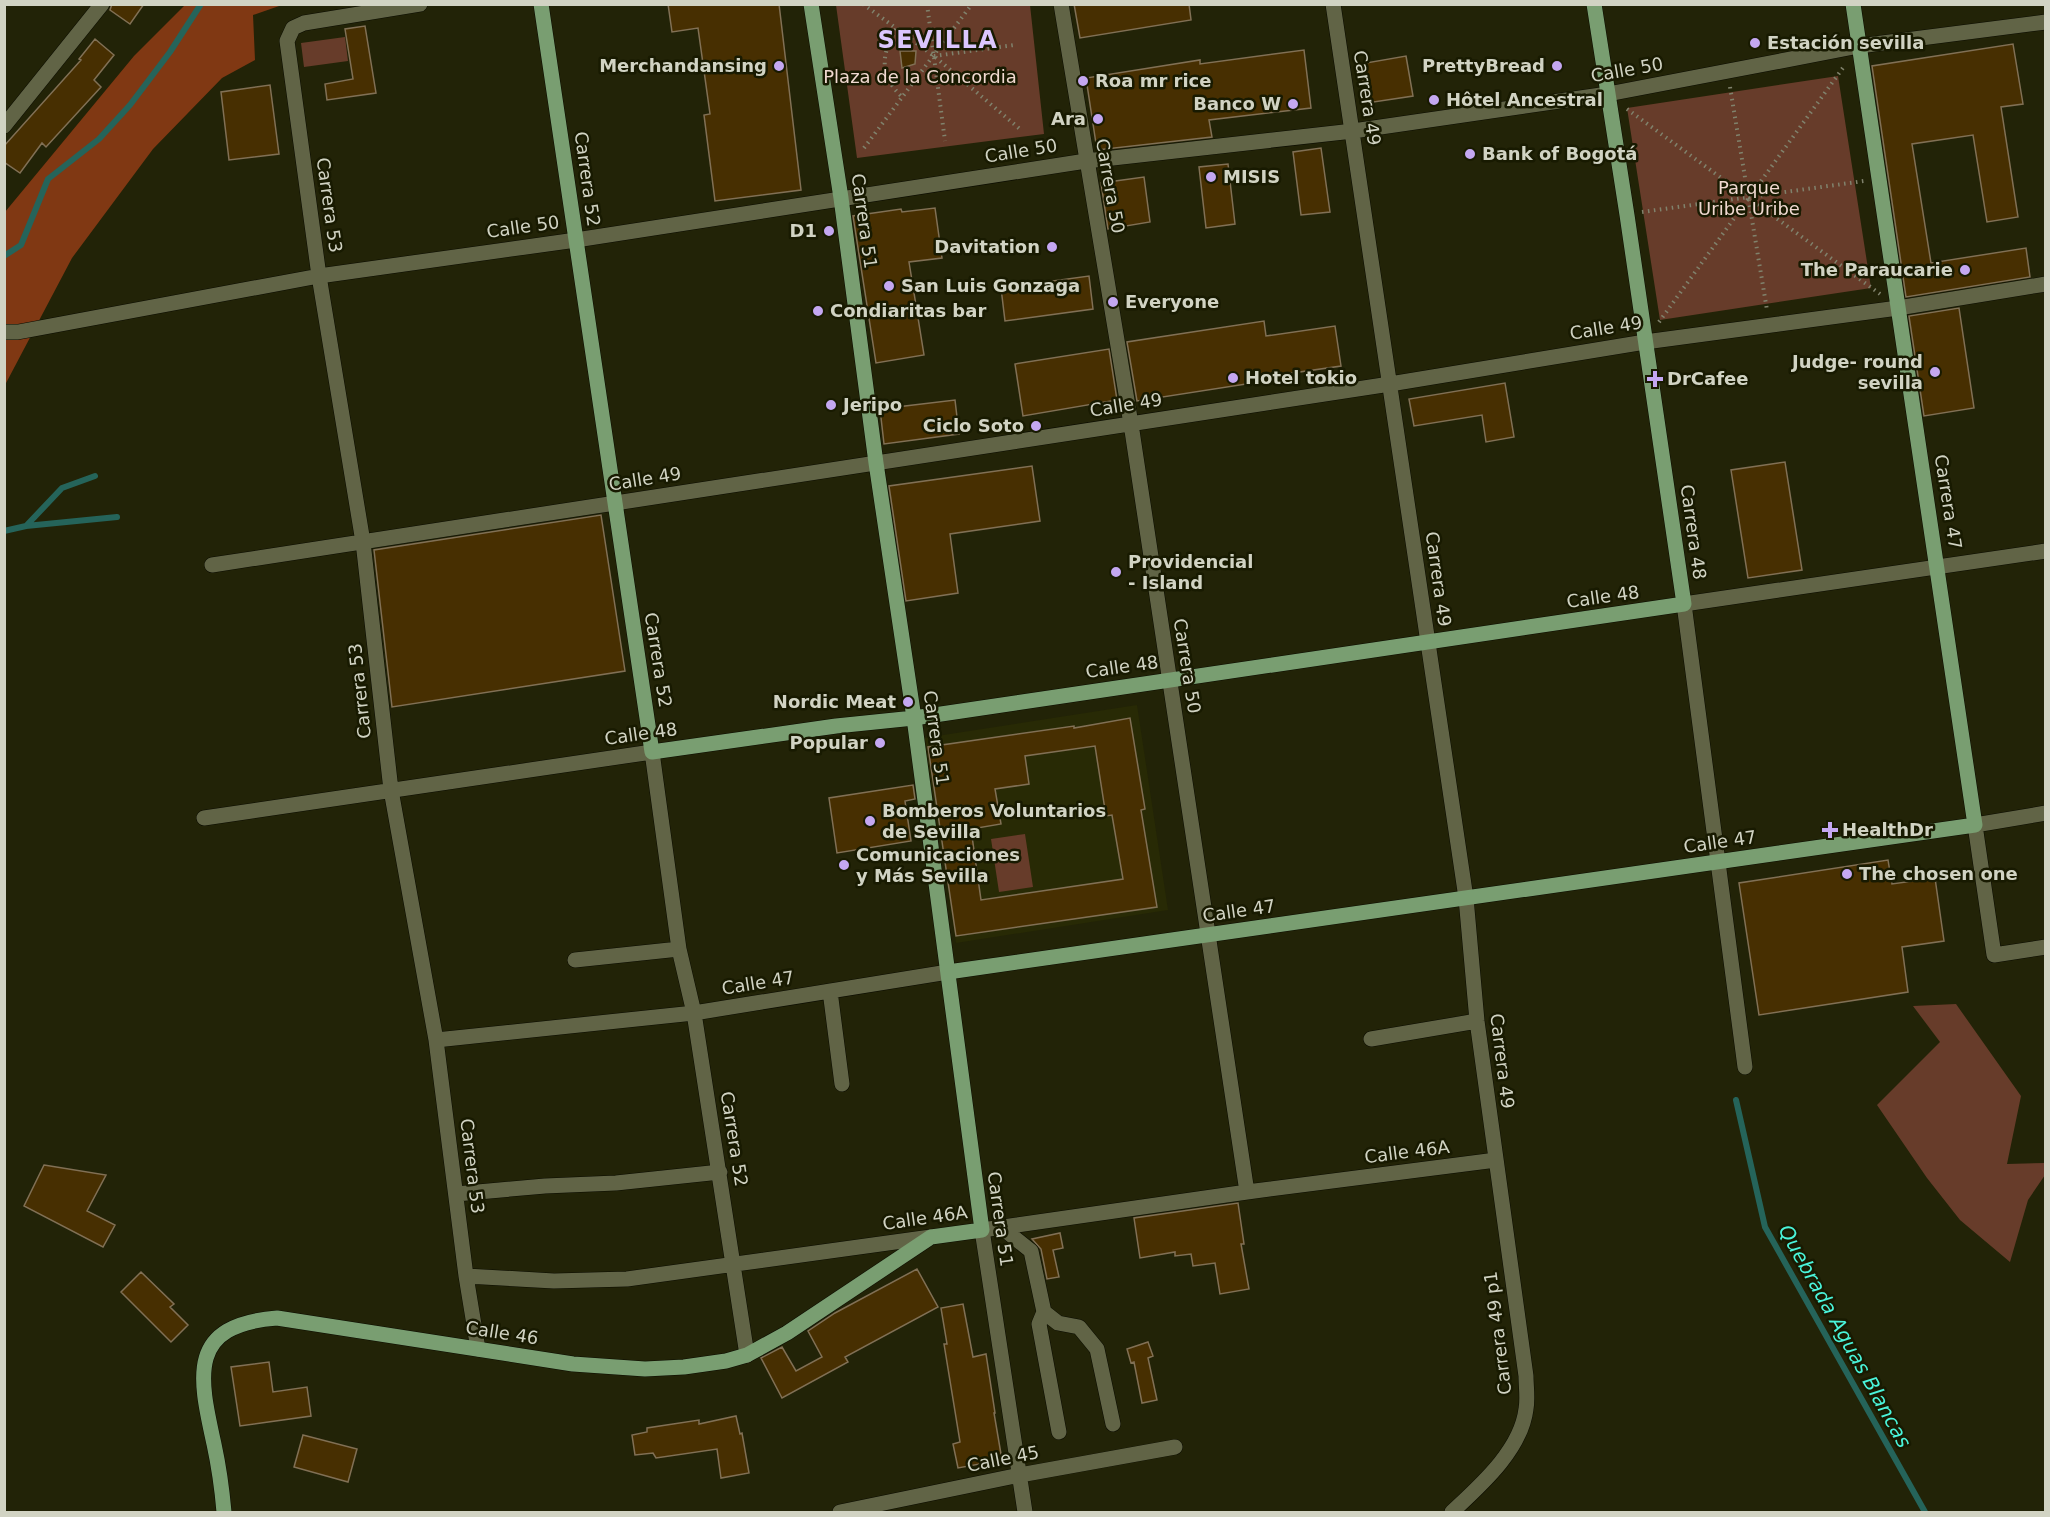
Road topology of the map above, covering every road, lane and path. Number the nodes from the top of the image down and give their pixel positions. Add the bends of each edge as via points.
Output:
1 (102, 4) edge
2 (420, 4) edge
3 (541, 4) edge
4 (811, 4) edge
5 (863, 4) edge
6 (927, 4) edge
7 (972, 4) edge
8 (1061, 4) edge
9 (1333, 4) edge
10 (1594, 4) edge
11 (1853, 4) edge
12 (2046, 22) edge
13 (896, 29) junction
14 (1014, 45) dead end
15 (1859, 46) junction
16 (934, 56) junction
17 (1728, 71) junction
18 (1608, 94) junction
19 (902, 98) junction
20 (4, 126) edge
21 (1021, 130) dead end
22 (1353, 131) junction
23 (945, 141) dead end
24 (864, 147) dead end
25 (1086, 161) junction
26 (1879, 178) junction
27 (1749, 197) junction
28 (842, 198) junction
29 (1628, 215) junction
30 (576, 240) junction
31 (319, 276) junction
32 (2046, 284) edge
33 (1898, 308) junction
34 (1770, 326) junction
35 (4, 332) edge
36 (1644, 342) junction
37 (1390, 384) junction
38 (1131, 424) junction
39 (876, 463) junction
40 (615, 504) junction
41 (363, 542) junction
42 (2046, 551) edge
43 (212, 566) dead end
44 (1938, 567) junction
45 (1684, 604) junction
46 (1427, 642) junction
47 (1169, 680) junction
48 (914, 718) junction
49 (652, 752) junction
50 (391, 790) junction
51 (2046, 813) edge
52 (204, 818) dead end
53 (1975, 825) junction
54 (1716, 862) junction
55 (1466, 898) junction
56 (1208, 935) junction
57 (2046, 947) edge
58 (679, 949) junction
59 (575, 960) dead end
60 (948, 972) junction
61 (830, 991) junction
62 (694, 1012) junction
63 (1477, 1021) junction
64 (1371, 1039) dead end
65 (436, 1040) junction
66 (1744, 1067) dead end
67 (842, 1084) dead end
68 (1496, 1160) junction
69 (720, 1172) junction
70 (1247, 1192) junction
71 (456, 1194) junction
72 (1001, 1227) junction
73 (982, 1230) junction
74 (931, 1237) junction
75 (733, 1265) junction
76 (466, 1276) junction
77 (1044, 1312) junction
78 (478, 1349) junction
79 (747, 1355) junction
80 (1113, 1424) dead end
81 (1059, 1432) dead end
82 (1175, 1447) dead end
83 (1020, 1475) junction
84 (224, 1512) edge
85 (840, 1512) edge
86 (1025, 1512) edge
87 (1452, 1512) edge

1 - 20 street
2 - 31 street, Carrera 53 via 304,23 293,28 287,41
3 - 30 main road, Carrera 52
4 - 28 main road, Carrera 51
5 - 13 path
6 - 16 path
7 - 16 path
8 - 25 street, Carrera 50
9 - 22 street, Carrera 49
10 - 18 main road, Carrera 48
11 - 15 main road, Carrera 47
12 - 15 street, Calle 50
13 - 16 path
13 - 19 path via 888,43 884,67
14 - 16 path
15 - 17 street, Calle 50
15 - 26 main road, Carrera 47
15 - 27 path
16 - 19 path
16 - 21 path
16 - 23 path
17 - 18 street, Calle 50
17 - 27 path
18 - 22 street, Calle 50
18 - 27 path
18 - 29 main road, Carrera 48
19 - 24 path
22 - 25 street, Calle 50
22 - 37 street, Carrera 49
25 - 28 street, Calle 50
25 - 38 street, Carrera 50
26 - 27 path
26 - 33 main road, Carrera 47
27 - 29 path
27 - 33 path
27 - 34 path
27 - 36 path
28 - 30 street, Calle 50
28 - 39 main road, Carrera 51
29 - 36 main road, Carrera 48
30 - 31 street, Calle 50
30 - 40 main road, Carrera 52
31 - 35 street, Calle 50
31 - 41 street, Carrera 53
32 - 33 street, Calle 49
33 - 34 street, Calle 49
33 - 44 main road, Carrera 47
34 - 36 street, Calle 49
36 - 37 street, Calle 49
36 - 45 main road, Carrera 48
37 - 38 street, Calle 49
37 - 46 street, Carrera 49
38 - 39 street, Calle 49
38 - 47 street, Carrera 50
39 - 40 street, Calle 49
39 - 48 main road, Carrera 51
40 - 41 street, Calle 49
40 - 49 main road, Carrera 52
41 - 43 street, Calle 49
41 - 50 street, Carrera 53
42 - 44 street, Calle 48
44 - 45 street, Calle 48
44 - 53 main road, Carrera 47
45 - 46 main road, Calle 48
45 - 54 street, Carrera 48
46 - 47 main road, Calle 48
46 - 55 street, Carrera 49
47 - 48 main road, Calle 48
47 - 56 street, Carrera 50
48 - 49 main road, Calle 48
48 - 60 main road, Carrera 51
49 - 50 street, Calle 48
49 - 58 street, Carrera 52
50 - 52 street, Calle 48
50 - 65 street, Carrera 53
51 - 53 street, Calle 47
53 - 54 main road, Calle 47
53 - 57 street, Carrera 47 via 1994,955
54 - 55 main road, Calle 47
54 - 66 street, Carrera 48
55 - 56 main road, Calle 47
55 - 63 street, Carrera 49
56 - 60 main road, Calle 47
56 - 70 street, Carrera 50
58 - 59 street
58 - 62 street, Carrera 52
60 - 61 street, Calle 47
60 - 73 main road, Carrera 51
61 - 62 street, Calle 47
61 - 67 street
62 - 65 street, Calle 47
62 - 69 street, Carrera 52
63 - 64 street
63 - 68 street, Carrera 49
65 - 71 street, Carrera 53
68 - 70 street, Calle 46A
68 - 87 street, Carrera 49 p1 via 1526,1376 1526,1409 1520,1429 1498,1468
69 - 71 street via 616,1184
69 - 75 street, Carrera 52
70 - 72 street, Calle 46A
71 - 76 street, Carrera 53
72 - 73 street, Calle 46A
72 - 77 street via 1031,1251
73 - 74 main road, Calle 46A
73 - 83 street, Carrera 51
74 - 75 street, Calle 46A
74 - 79 main road, Calle 46 via 787,1333
75 - 76 street, Calle 46A via 627,1279 554,1281
75 - 79 street, Carrera 52
76 - 78 street, Carrera 53
77 - 80 street via 1058,1323 1079,1327 1097,1349
77 - 81 street via 1039,1324
78 - 79 main road, Calle 46 via 573,1364 645,1369 684,1367
78 - 84 main road, Calle 46 via 277,1318 228,1329 215,1340 203,1372
82 - 83 street, Calle 45
83 - 85 street, Calle 45
83 - 86 street, Carrera 51

